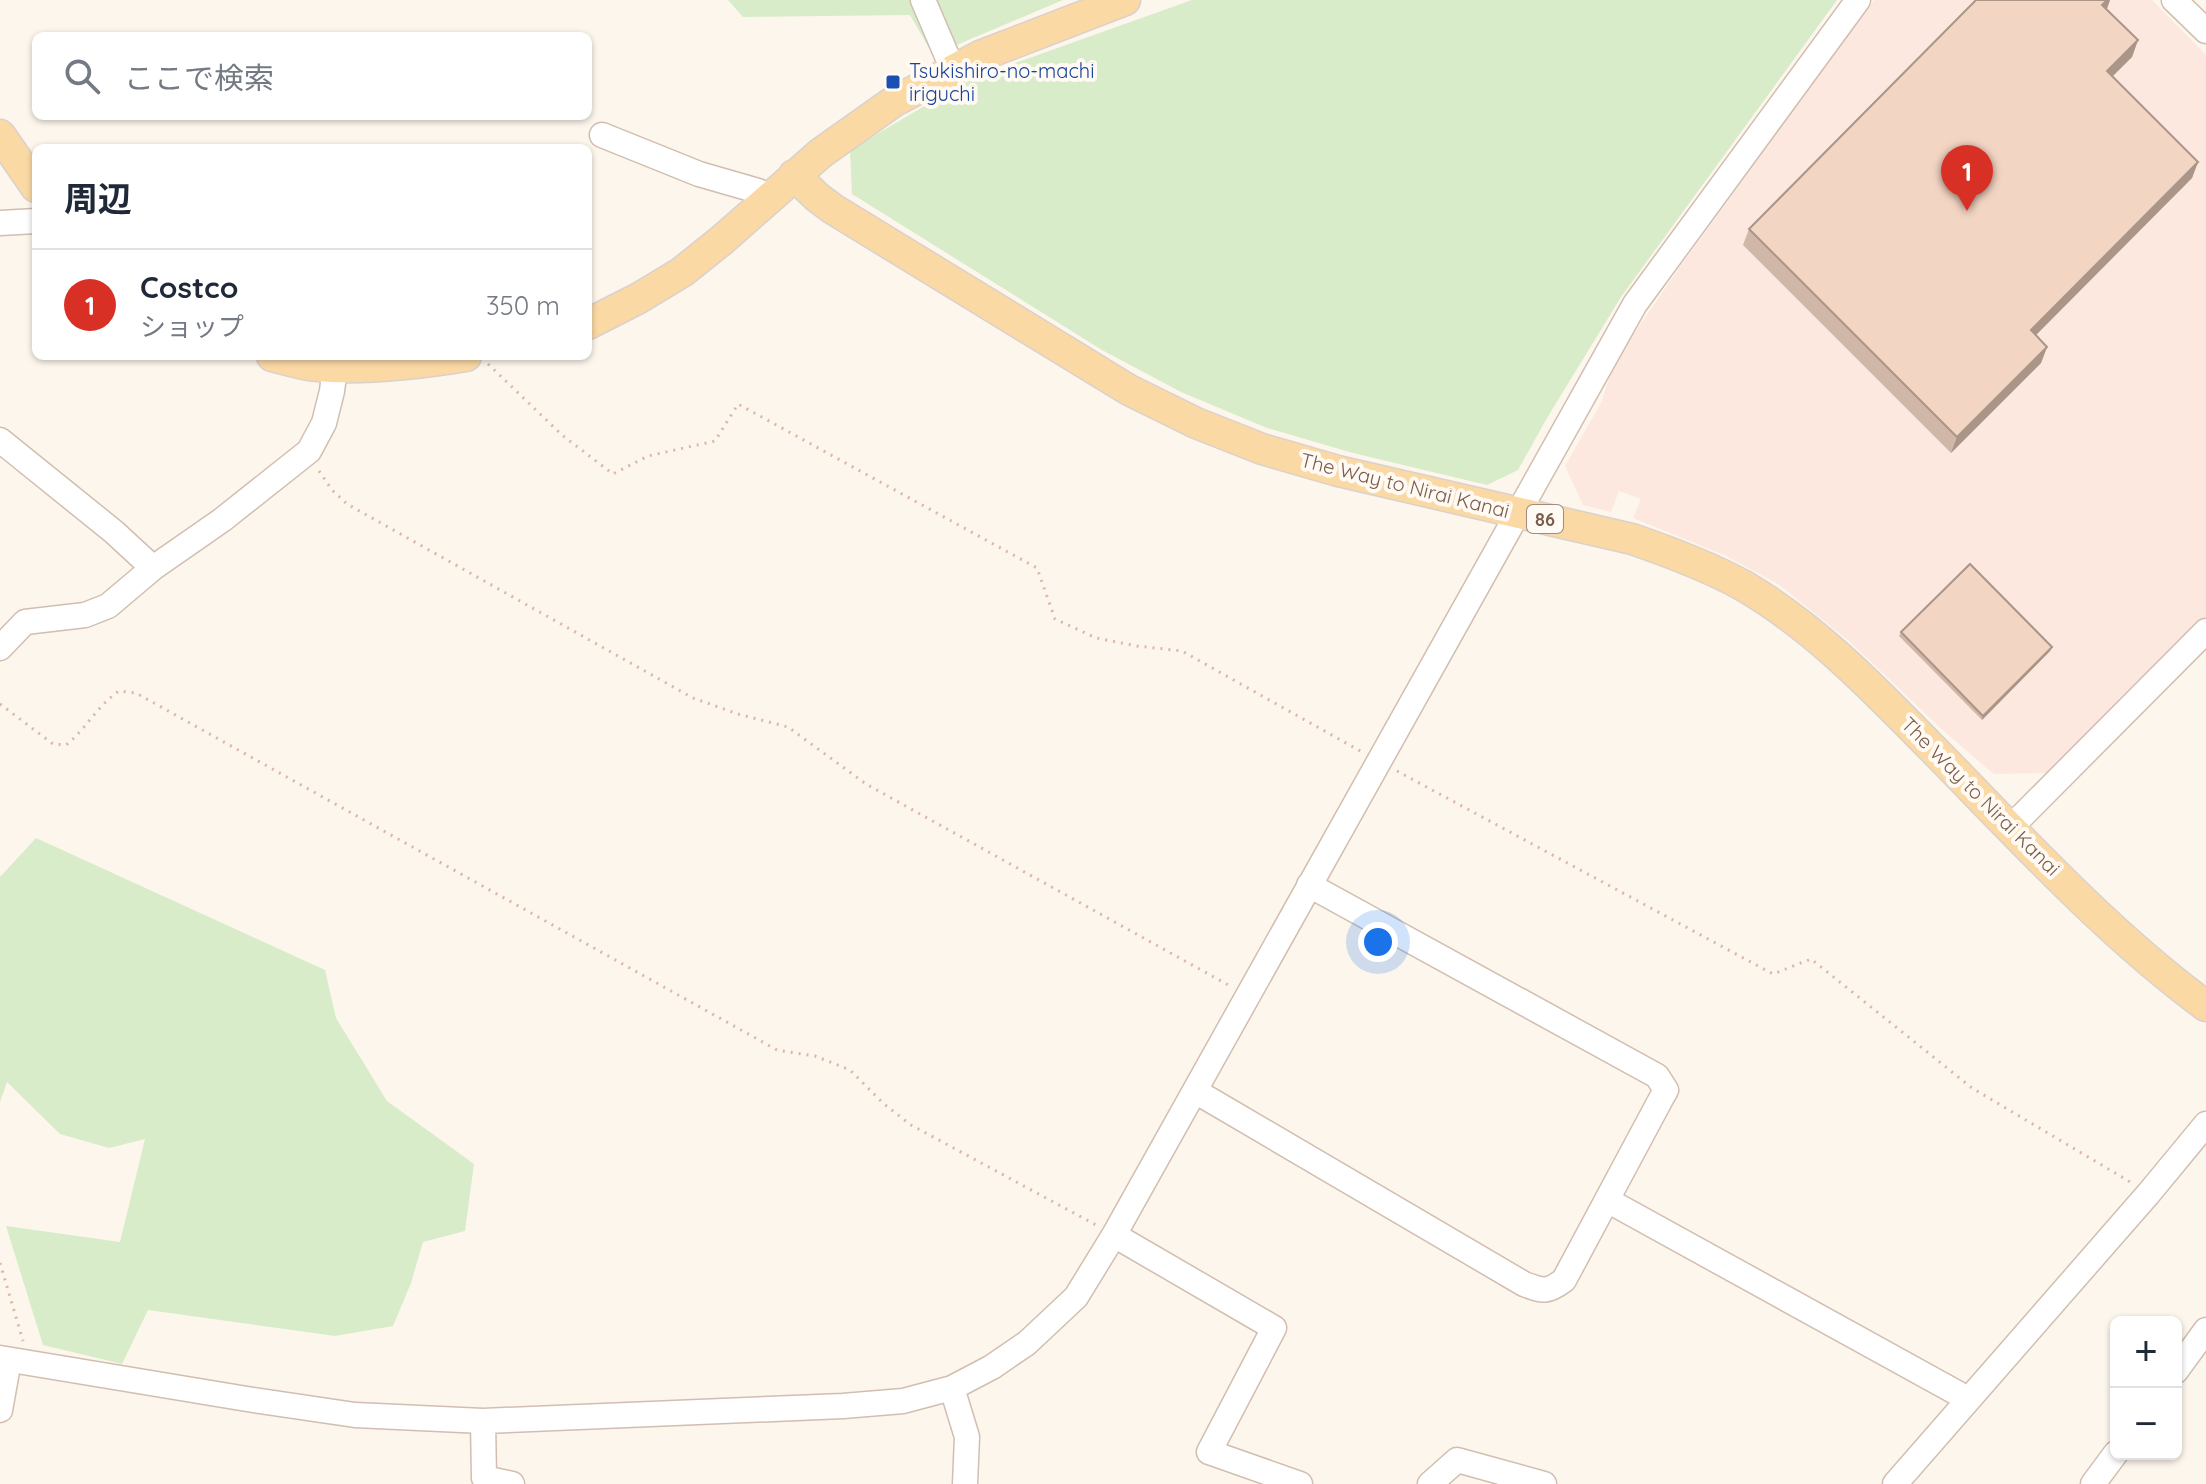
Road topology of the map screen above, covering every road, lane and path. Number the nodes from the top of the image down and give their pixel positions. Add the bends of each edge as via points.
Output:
1 (923, 0) edge
2 (1125, 0) edge
3 (1858, 0) edge
4 (2174, 0) edge
5 (2206, 31) edge
6 (953, 70) junction
7 (0, 135) edge
8 (602, 135) dead end
9 (794, 175) junction
10 (32, 181) edge
11 (769, 199) junction
12 (32, 221) edge
13 (0, 223) edge
14 (592, 322) edge
15 (290, 360) edge
16 (432, 360) edge
17 (484, 360) edge
18 (335, 367) junction
19 (0, 440) edge
20 (309, 451) junction
21 (1519, 513) junction
22 (153, 568) junction
23 (2206, 631) edge
24 (0, 648) edge
25 (0, 704) edge
26 (1379, 761) junction
27 (2011, 827) junction
28 (1309, 885) junction
29 (1247, 996) junction
30 (2206, 1006) edge
31 (1195, 1091) junction
32 (2206, 1124) edge
33 (2149, 1193) junction
34 (1607, 1200) junction
35 (1114, 1235) junction
36 (0, 1263) edge
37 (2206, 1330) edge
38 (13, 1361) edge
39 (2182, 1363) edge
40 (952, 1388) junction
41 (1968, 1399) junction
42 (0, 1410) edge
43 (483, 1421) junction
44 (2111, 1460) edge
45 (512, 1484) edge
46 (965, 1484) edge
47 (1300, 1484) edge
48 (1430, 1484) edge
49 (1544, 1484) edge
50 (1895, 1484) edge
51 (2093, 1484) edge

1 - 6 street
2 - 6 main road
3 - 21 street via 1635,304
4 - 5 street
6 - 9 main road via 893,102
7 - 10 main road
8 - 11 street
9 - 11 main road
9 - 21 main road, The Way to Nirai Kanai / 86 via 833,209 1129,390 1196,423 1338,471
11 - 14 main road via 682,272
12 - 13 street
15 - 18 main road
16 - 18 main road
17 - 26 path via 562,435 613,474 648,456 715,441 738,404 1037,568 1055,619 1096,638 1182,651
18 - 20 street via 324,423
19 - 22 street
20 - 22 street
20 - 29 path via 347,504 693,698 788,727 866,784
21 - 26 street
21 - 27 main road, The Way to Nirai Kanai / 86 via 1673,553 1774,606 1866,682
22 - 24 street via 108,606 85,615 25,622
23 - 27 street
25 - 35 path via 53,744 66,745 107,699 119,691 136,693 777,1050 815,1056 850,1070 911,1125
26 - 28 street
26 - 33 path via 1773,974 1811,959 1972,1088
27 - 30 main road, The Way to Nirai Kanai / 86 via 2131,944
28 - 29 street
28 - 34 street via 1657,1076 1666,1090
29 - 31 street
31 - 34 street via 1543,1291 1564,1280
31 - 35 street
32 - 33 street
33 - 41 street
34 - 41 street
35 - 40 street via 1076,1297 1027,1343
35 - 47 street via 1274,1328 1209,1452
36 - 38 path
37 - 39 street
38 - 42 street
38 - 43 street via 355,1415
40 - 43 street via 903,1401 843,1406
40 - 46 street via 967,1437
41 - 50 street
43 - 45 street via 484,1478
44 - 51 street
48 - 49 street via 1457,1460

